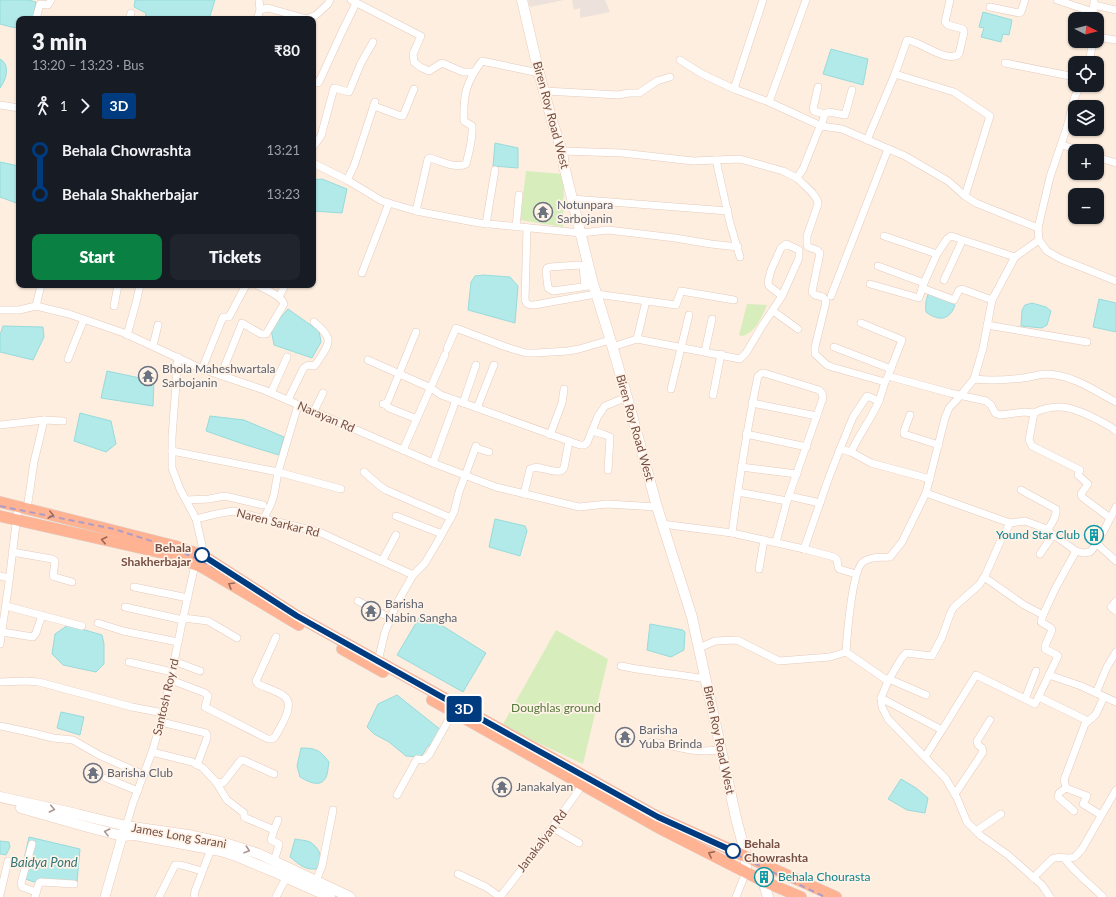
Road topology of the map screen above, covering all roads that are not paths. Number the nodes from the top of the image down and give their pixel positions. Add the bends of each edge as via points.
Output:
1 (51, 0) edge
2 (259, 0) edge
3 (330, 0) edge
4 (522, 0) edge
5 (763, 0) edge
6 (806, 0) edge
7 (950, 0) edge
8 (1025, 0) edge
9 (1057, 0) edge
10 (37, 2) edge
11 (354, 2) edge
12 (990, 7) dead end
13 (1094, 9) edge
14 (260, 10) junction
15 (1116, 10) edge
16 (36, 16) edge
17 (258, 16) edge
18 (296, 16) edge
19 (314, 16) edge
20 (1104, 38) edge
21 (1116, 40) edge
22 (373, 42) dead end
23 (680, 60) dead end
24 (1005, 63) dead end
25 (474, 72) junction
26 (539, 73) junction
27 (895, 74) junction
28 (1068, 76) edge
29 (670, 77) dead end
30 (316, 83) edge
31 (818, 88) dead end
32 (734, 89) junction
33 (414, 90) dead end
34 (852, 90) dead end
35 (545, 91) junction
36 (1077, 92) edge
37 (769, 102) junction
38 (0, 105) edge
39 (16, 108) edge
40 (825, 114) junction
41 (821, 126) junction
42 (867, 140) junction
43 (316, 142) edge
44 (1062, 145) junction
45 (1068, 147) edge
46 (888, 149) junction
47 (562, 151) junction
48 (1104, 159) edge
49 (716, 160) junction
50 (1116, 163) edge
51 (316, 164) edge
52 (494, 170) dead end
53 (797, 178) junction
54 (347, 180) junction
55 (519, 195) dead end
56 (965, 196) junction
57 (572, 199) junction
58 (389, 203) junction
59 (416, 211) junction
60 (728, 211) junction
61 (486, 224) junction
62 (516, 227) junction
63 (527, 228) junction
64 (1038, 228) junction
65 (581, 233) junction
66 (884, 236) dead end
67 (962, 240) junction
68 (1038, 240) junction
69 (738, 247) junction
70 (937, 254) junction
71 (740, 257) dead end
72 (1015, 257) junction
73 (878, 266) dead end
74 (362, 273) dead end
75 (944, 280) dead end
76 (1116, 281) edge
77 (870, 284) dead end
78 (923, 285) junction
79 (41, 288) edge
80 (117, 288) edge
81 (139, 288) edge
82 (244, 288) edge
83 (262, 288) edge
84 (284, 288) edge
85 (591, 288) junction
86 (782, 296) junction
87 (831, 296) dead end
88 (279, 297) junction
89 (734, 300) dead end
90 (992, 300) junction
91 (644, 304) dead end
92 (36, 306) junction
93 (114, 306) dead end
94 (0, 310) edge
95 (773, 311) junction
96 (690, 315) dead end
97 (229, 316) junction
98 (84, 319) junction
99 (712, 319) dead end
100 (314, 322) dead end
101 (242, 323) junction
102 (861, 323) dead end
103 (158, 325) dead end
104 (987, 325) junction
105 (798, 329) dead end
106 (416, 332) dead end
107 (128, 335) junction
108 (637, 339) junction
109 (1087, 342) dead end
110 (611, 343) junction
111 (153, 346) junction
112 (682, 347) junction
113 (834, 347) dead end
114 (705, 351) junction
115 (721, 354) junction
116 (178, 357) junction
117 (287, 357) dead end
118 (68, 359) dead end
119 (368, 360) dead end
120 (476, 365) dead end
121 (494, 365) dead end
122 (202, 369) junction
123 (891, 369) junction
124 (398, 374) junction
125 (221, 375) junction
126 (887, 379) junction
127 (974, 379) junction
128 (431, 388) junction
129 (564, 389) dead end
130 (671, 389) dead end
131 (271, 393) junction
132 (323, 393) dead end
133 (713, 395) dead end
134 (961, 395) junction
135 (627, 397) junction
136 (288, 400) junction
137 (879, 401) junction
138 (459, 402) junction
139 (1116, 402) edge
140 (752, 403) junction
141 (298, 405) junction
142 (477, 408) junction
143 (314, 412) junction
144 (1034, 413) junction
145 (910, 415) dead end
146 (817, 416) junction
147 (417, 419) junction
148 (44, 420) junction
149 (63, 421) dead end
150 (0, 426) edge
151 (592, 431) junction
152 (1116, 431) edge
153 (746, 434) junction
154 (550, 435) junction
155 (569, 441) junction
156 (938, 445) junction
157 (807, 447) junction
158 (840, 449) junction
159 (403, 450) junction
160 (172, 451) junction
161 (489, 452) dead end
162 (851, 452) junction
163 (433, 463) junction
164 (741, 467) junction
165 (608, 470) dead end
166 (278, 472) junction
167 (364, 472) dead end
168 (797, 474) junction
169 (466, 475) junction
170 (930, 479) junction
171 (341, 489) dead end
172 (1021, 490) dead end
173 (738, 492) junction
174 (926, 493) junction
175 (524, 494) junction
176 (788, 499) junction
177 (186, 500) junction
178 (0, 502) edge
179 (820, 503) junction
180 (263, 505) dead end
181 (657, 507) junction
182 (22, 508) junction
183 (1116, 508) edge
184 (0, 516) edge
185 (396, 516) dead end
186 (264, 518) junction
187 (451, 518) junction
188 (1110, 518) junction
189 (196, 519) junction
190 (16, 520) junction
191 (1010, 523) junction
192 (662, 524) junction
193 (732, 533) junction
194 (1050, 533) junction
195 (442, 534) junction
196 (396, 535) dead end
197 (764, 540) junction
198 (776, 542) junction
199 (1097, 544) junction
200 (804, 549) junction
201 (1076, 551) junction
202 (12, 552) junction
203 (1040, 554) dead end
204 (202, 555) junction
205 (1116, 560) edge
206 (382, 561) junction
207 (195, 565) junction
208 (759, 569) dead end
209 (856, 574) junction
210 (413, 575) junction
211 (0, 576) edge
212 (984, 577) junction
213 (9, 578) junction
214 (72, 582) dead end
215 (134, 587) dead end
216 (255, 594) junction
217 (188, 598) junction
218 (358, 601) dead end
219 (1116, 601) edge
220 (6, 606) junction
221 (124, 607) dead end
222 (1116, 611) edge
223 (42, 615) junction
224 (1043, 615) junction
225 (390, 618) junction
226 (183, 619) junction
227 (98, 623) dead end
228 (82, 626) dead end
229 (2, 632) junction
230 (276, 637) dead end
231 (237, 638) dead end
232 (178, 642) junction
233 (0, 644) edge
234 (699, 648) junction
235 (846, 652) junction
236 (1116, 652) edge
237 (174, 661) junction
238 (378, 661) junction
239 (129, 662) dead end
240 (621, 666) dead end
241 (200, 671) dead end
242 (1036, 671) dead end
243 (172, 672) junction
244 (1050, 675) junction
245 (706, 678) junction
246 (171, 680) junction
247 (889, 680) junction
248 (0, 682) edge
249 (1096, 693) junction
250 (926, 695) dead end
251 (1038, 697) junction
252 (1104, 697) junction
253 (881, 698) junction
254 (1025, 699) junction
255 (1116, 702) edge
256 (453, 712) junction
257 (163, 713) junction
258 (990, 720) dead end
259 (1088, 721) junction
260 (161, 722) junction
261 (0, 726) edge
262 (942, 730) junction
263 (652, 742) dead end
264 (721, 750) junction
265 (152, 752) junction
266 (925, 757) junction
267 (197, 765) junction
268 (274, 774) dead end
269 (144, 775) junction
270 (106, 778) dead end
271 (585, 781) junction
272 (216, 782) junction
273 (1066, 788) junction
274 (1116, 790) edge
275 (138, 791) junction
276 (955, 794) junction
277 (397, 795) dead end
278 (0, 797) edge
279 (0, 802) edge
280 (333, 810) dead end
281 (1074, 811) dead end
282 (1001, 814) dead end
283 (1101, 815) junction
284 (278, 820) dead end
285 (669, 827) junction
286 (553, 828) junction
287 (274, 830) junction
288 (976, 830) junction
289 (124, 831) junction
290 (579, 843) dead end
291 (32, 844) dead end
292 (210, 849) junction
293 (746, 856) junction
294 (1064, 858) junction
295 (8, 861) dead end
296 (274, 861) junction
297 (202, 871) junction
298 (746, 872) junction
299 (458, 874) dead end
300 (286, 878) junction
301 (1033, 878) junction
302 (316, 881) junction
303 (763, 881) junction
304 (74, 884) dead end
305 (35, 895) edge
306 (0, 896) edge
307 (105, 897) edge
308 (159, 897) edge
309 (194, 897) edge
310 (276, 897) edge
311 (330, 897) edge
312 (350, 897) edge
313 (500, 897) edge
314 (736, 897) edge
315 (768, 897) edge
316 (801, 897) edge
317 (836, 897) edge
318 (1050, 897) edge
319 (1103, 897) edge

1 - 10 street via 48,5
2 - 14 street
3 - 19 street
4 - 26 main road, Biren Roy Road West
5 - 32 street
6 - 37 street
7 - 27 street via 945,22 963,29 964,32 959,54 945,55 907,40
8 - 12 street via 1019,13
9 - 13 street
10 - 16 street
11 - 25 street via 421,36 413,54 414,62 420,67 429,70 442,63 463,72
11 - 30 street via 319,82
13 - 15 street
14 - 17 street
14 - 18 street via 268,8
20 - 21 street
22 - 43 street via 348,92 334,88
23 - 32 street
24 - 28 street
25 - 26 street via 482,61
25 - 59 street via 466,88 464,103 464,122 472,126 466,164 457,166 428,159
26 - 35 main road, Biren Roy Road West
27 - 42 street
27 - 56 street via 954,92 990,116
29 - 35 street via 657,81 639,93 618,95
31 - 40 street via 813,109
32 - 37 street
33 - 54 street via 403,116 374,104
34 - 40 street via 845,115 830,112
35 - 47 main road, Biren Roy Road West
36 - 44 street
37 - 41 street
38 - 39 street
40 - 41 street
41 - 42 street via 842,129
41 - 53 street
42 - 46 street
44 - 45 street
44 - 64 street via 1050,177
46 - 56 street via 948,181
46 - 87 street
47 - 49 street via 622,152 693,161
47 - 57 main road, Biren Roy Road West
48 - 50 street
49 - 53 street via 740,158
49 - 60 street
51 - 54 street
52 - 61 street
53 - 126 street via 818,201 807,236 808,247 820,253 812,292 826,301 814,346 815,354 827,365
54 - 58 street
55 - 62 street
56 - 64 street
57 - 60 street
57 - 65 main road, Biren Roy Road West
58 - 59 street
58 - 74 street
59 - 61 street
60 - 69 street
61 - 62 street
62 - 63 street
63 - 65 street
63 - 85 street via 526,304 534,305
64 - 68 street
65 - 69 street via 608,230
65 - 85 main road, Biren Roy Road West
66 - 70 street
67 - 70 street via 949,237
67 - 72 street
67 - 75 street
68 - 72 street
68 - 76 street via 1047,251 1061,259
69 - 71 street
70 - 78 street
72 - 90 street
73 - 78 street
77 - 78 street via 920,298
78 - 90 street via 954,300 962,289
79 - 92 street
80 - 93 street
81 - 107 street
82 - 97 street
83 - 88 street
84 - 88 street
85 - 85 street via 550,290 547,268 580,265
85 - 89 street via 676,305 681,291
85 - 110 main road, Biren Roy Road West
86 - 86 street via 769,286 768,282 781,248 786,244 799,250 799,258
86 - 95 street
88 - 101 street via 284,304 266,334 261,334
90 - 104 street
91 - 108 street
92 - 94 street, Narayan Rd via 19,310
92 - 98 street, Narayan Rd
95 - 105 street
95 - 115 street via 743,357 740,359
96 - 112 street
97 - 101 street
97 - 122 street via 223,317
98 - 107 street, Narayan Rd
98 - 118 street
99 - 114 street
100 - 136 street via 321,327 329,339 329,344 314,366 308,364 303,369
101 - 125 street
102 - 123 street via 902,340
103 - 111 street
104 - 109 street
104 - 127 street
106 - 124 street
107 - 111 street, Narayan Rd
108 - 110 street
108 - 112 street
110 - 128 street via 568,351 526,353 456,328
110 - 135 main road, Biren Roy Road West
111 - 116 street, Narayan Rd
112 - 114 street
112 - 130 street
113 - 123 street
114 - 115 street
115 - 133 street
116 - 122 street, Narayan Rd
116 - 160 street
117 - 131 street
119 - 124 street
120 - 138 street
121 - 142 street
122 - 125 street, Narayan Rd
123 - 126 street
124 - 128 street
124 - 147 street via 388,401 384,404
125 - 131 street, Narayan Rd
126 - 134 street
126 - 137 street
127 - 134 street
127 - 139 street via 988,381 1051,375 1080,382
128 - 138 street
128 - 147 street
129 - 154 street via 562,403
131 - 136 street, Narayan Rd
132 - 143 street
134 - 144 street via 988,402 993,412 1000,415
134 - 156 street via 949,408
135 - 151 street via 605,406
135 - 181 main road, Biren Roy Road West
136 - 141 street, Narayan Rd
137 - 158 street via 867,396 853,417
137 - 162 street
138 - 142 street
138 - 163 street
140 - 146 street
140 - 146 street via 758,376 764,373 819,390 823,398
140 - 153 street
141 - 143 street, Narayan Rd
141 - 166 street
142 - 154 street
143 - 159 street, Narayan Rd
144 - 152 street via 1049,407 1066,407 1091,416
144 - 188 street via 1029,440 1032,446 1080,470 1078,475 1088,484 1081,494 1082,497
145 - 156 street via 904,434
146 - 157 street
147 - 159 street
148 - 149 street
148 - 150 street
148 - 182 street
151 - 155 street via 588,443 584,445
151 - 165 street via 610,437
153 - 157 street
153 - 164 street
154 - 155 street
155 - 175 street via 564,468 561,471 548,471 536,467 530,469
156 - 170 street
157 - 168 street
158 - 162 street
158 - 179 street
159 - 163 street, Narayan Rd
160 - 166 street
160 - 177 street via 172,468
161 - 169 street via 476,447
162 - 170 street via 872,463
163 - 169 street, Narayan Rd
164 - 168 street
164 - 173 street
166 - 171 street
166 - 186 street via 274,495
167 - 187 street via 386,490
168 - 176 street
169 - 175 street, Narayan Rd via 496,487
169 - 187 street
170 - 174 street
172 - 194 street via 1056,509
173 - 176 street
173 - 193 street
174 - 191 street
174 - 209 street via 902,542 890,558 872,558 864,561
175 - 181 street, Narayan Rd via 579,507 607,504
176 - 179 street
176 - 198 street
177 - 180 street via 224,496
177 - 189 street
178 - 182 highway
179 - 200 street
181 - 192 main road, Biren Roy Road West
182 - 190 street
182 -> 204 highway
183 - 188 street
184 - 190 highway
185 - 195 street
186 - 189 street, Naren Sarkar Rd via 233,511
186 - 206 street, Naren Sarkar Rd via 319,532
187 - 195 street
188 - 199 street
189 - 204 street
190 - 202 street
207 -> 190 highway via 168,554
191 - 194 street via 1025,521
191 - 212 street
192 - 193 street
192 - 234 main road, Biren Roy Road West via 692,617
193 - 197 street
194 - 201 street
194 - 203 street
195 - 210 street via 425,563
196 - 206 street
197 - 198 street
197 - 208 street
198 - 200 street
199 - 201 street via 1090,552
199 - 205 street
200 - 209 street via 836,558 839,570
201 - 224 street
202 - 213 street
202 - 214 street via 52,559 55,561 54,576
204 - 207 street
204 - 216 highway
206 - 210 street, Naren Sarkar Rd
216 -> 207 highway
207 - 217 street, Santosh Roy rd
209 - 235 street
210 - 225 street
211 - 213 street
212 - 224 street
212 - 247 street via 979,585 954,607 932,656 906,653
213 - 220 street
215 - 217 street
216 - 238 highway
216 - 256 highway via 295,624
217 - 226 street, Santosh Roy rd
218 - 225 street
219 - 222 street via 1111,607
220 - 223 street
220 - 229 street
221 - 226 street
223 - 228 street
223 - 229 street via 34,637
224 - 244 street via 1041,622 1052,630 1045,648 1058,656
225 - 238 street via 384,632
226 - 231 street via 208,621
226 - 232 street, Santosh Roy rd
227 - 232 street via 123,632
229 - 233 street
230 - 246 street via 256,681 284,696 289,705 288,712 272,739 205,707 208,696 205,693
232 - 237 street, Santosh Roy rd
234 - 235 street via 715,641 737,640 779,661 830,657
234 - 245 main road, Biren Roy Road West
235 - 247 street
236 - 249 street
237 - 241 street
237 - 243 street, Santosh Roy rd
238 - 271 highway
239 - 243 street
240 - 245 street
242 - 254 street
243 - 246 street, Santosh Roy rd
244 - 249 street
244 - 251 street
245 - 264 main road, Biren Roy Road West
246 - 257 street, Santosh Roy rd
247 - 250 street
247 - 253 street
248 - 257 street via 38,682
249 - 252 street
251 - 254 street via 1035,704
251 - 259 street
252 - 255 street
252 - 259 street via 1096,714
253 - 262 street
253 - 266 street via 888,719
254 - 262 street via 976,675
256 - 271 highway
256 - 277 street via 430,755 423,760 417,758
257 - 260 street, Santosh Roy rd
258 - 276 street via 977,741 983,752
259 - 273 street via 1065,776
260 - 265 street, Santosh Roy rd
260 - 267 street via 207,735
261 - 269 street via 73,740
262 - 266 street
263 - 264 street via 691,750
264 - 293 main road, Biren Roy Road West
265 - 267 street
265 - 269 street, Santosh Roy rd
266 - 276 street via 946,779
267 - 272 street
268 - 272 street via 258,765 241,760 223,783
269 - 275 street, Santosh Roy rd
270 - 275 street
271 - 285 highway via 658,817
271 - 286 street, Janakalyan Rd
272 - 287 street via 227,800 244,813 244,817
273 - 281 street via 1058,796
273 - 283 street via 1087,796 1083,804
274 - 283 street
275 - 289 street, Santosh Roy rd
276 - 288 street via 967,822
278 -> 289 main road, James Long Sarani via 77,814
289 -> 279 main road via 84,826
280 - 302 street via 322,866
282 - 288 street
283 - 294 street via 1082,849 1075,857
284 - 287 street
285 - 293 highway
298 -> 285 highway
286 - 290 street
286 - 313 street, Janakalyan Rd
287 - 296 street via 271,840 279,845
288 - 301 street
289 - 292 main road
289 -> 296 main road, James Long Sarani via 188,835 226,843
289 - 307 street
291 - 305 street via 21,883 22,887
292 - 297 street
292 - 300 main road via 245,859
293 - 298 main road, Biren Roy Road West
293 - 317 highway
294 - 301 street via 1054,857
294 - 319 street via 1073,870
295 - 306 street
296 - 302 main road, James Long Sarani
297 - 308 street via 175,865
297 - 309 street
298 - 303 highway
298 - 314 street
299 - 313 street via 486,887
300 - 310 street
300 - 311 main road
301 - 318 street via 1042,885
302 - 312 main road, James Long Sarani
303 - 315 main road
303 - 316 highway
304 - 305 street via 41,882

